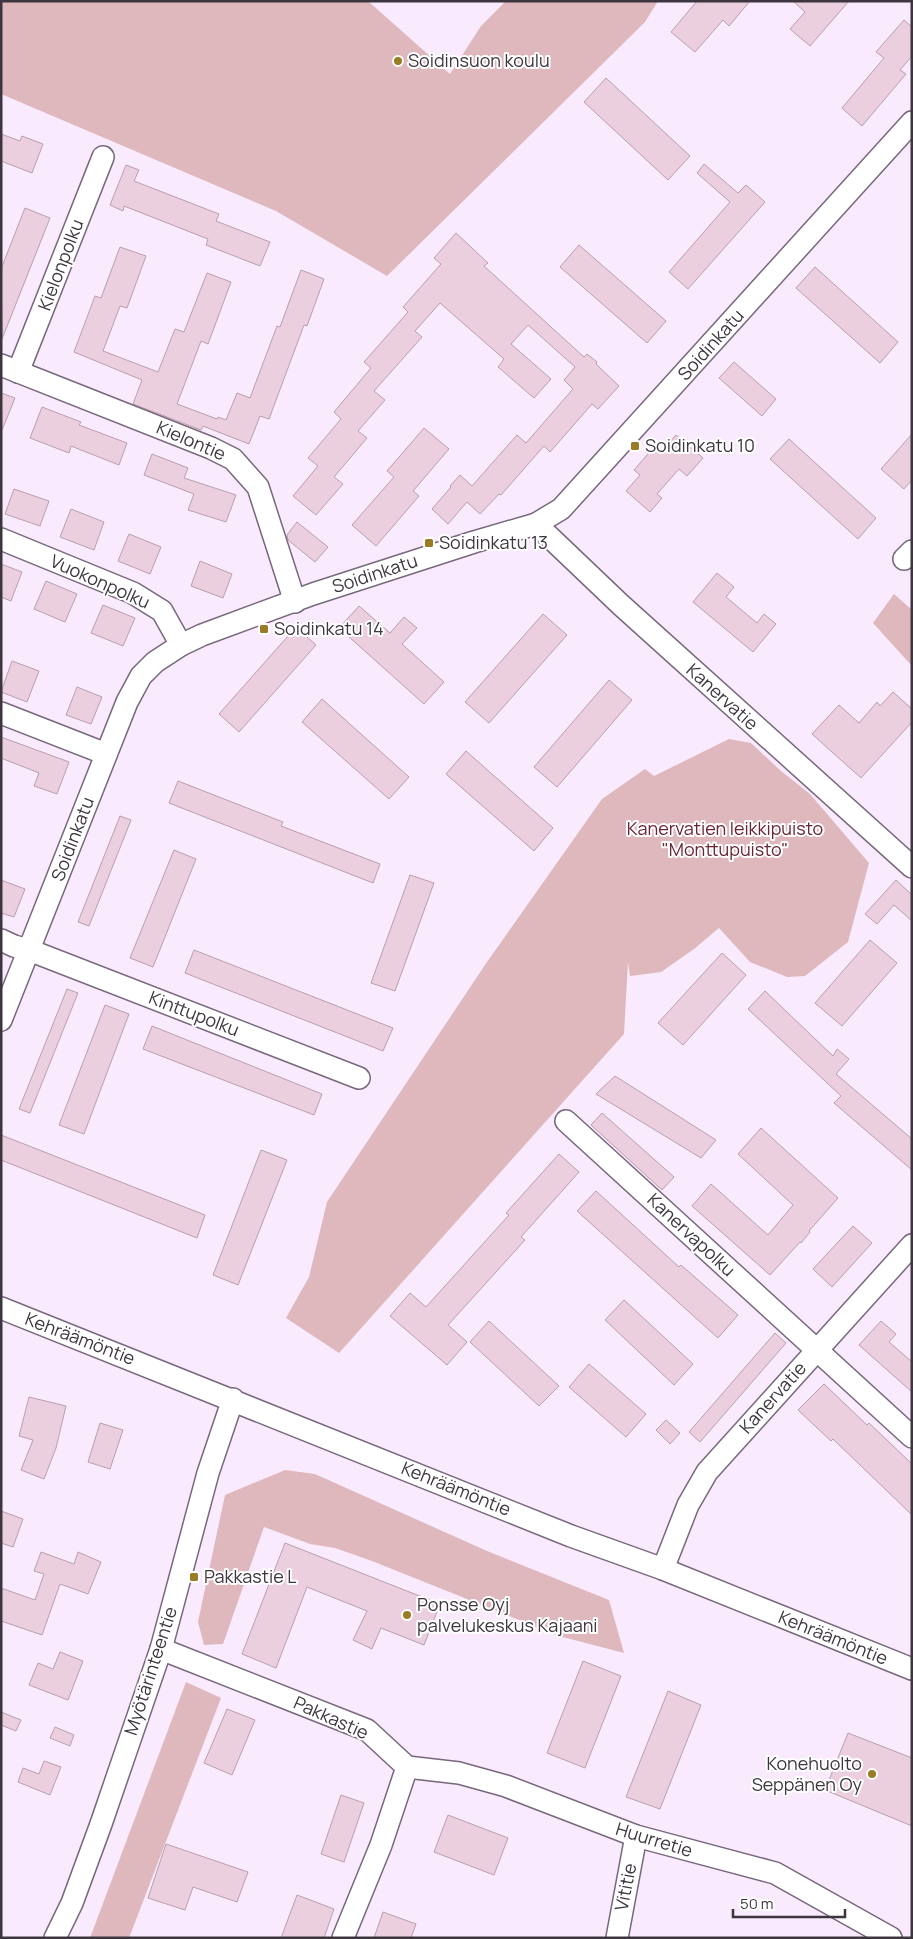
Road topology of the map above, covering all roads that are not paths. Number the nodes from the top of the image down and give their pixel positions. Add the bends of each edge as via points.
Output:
1 (912, 122) edge
2 (103, 157) dead end
3 (10, 368) edge
4 (536, 524) junction
5 (1, 539) edge
6 (295, 602) junction
7 (180, 645) junction
8 (1, 713) edge
9 (106, 754) junction
10 (912, 866) edge
11 (1, 940) edge
12 (29, 950) junction
13 (1, 1020) edge
14 (359, 1078) dead end
15 (566, 1121) dead end
16 (912, 1245) edge
17 (1, 1308) edge
18 (816, 1350) junction
19 (233, 1399) junction
20 (912, 1437) edge
21 (663, 1569) junction
22 (161, 1649) junction
23 (912, 1669) edge
24 (407, 1766) junction
25 (636, 1836) junction
26 (55, 1938) edge
27 (343, 1938) edge
28 (616, 1938) edge
29 (892, 1938) edge

1 - 4 street, Soidinkatu via 561,509
2 - 3 street, Kielonpolku
3 - 6 street, Kielontie via 233,459 258,487
4 - 6 street, Soidinkatu
4 - 10 street, Kanervatie via 684,662
5 - 7 street, Vuokonpolku via 133,593 162,611
6 - 7 street, Soidinkatu
7 - 9 street, Soidinkatu via 154,662 141,676
8 - 9 street
9 - 12 street, Soidinkatu
11 - 12 street, Kinttupolku
12 - 13 street, Soidinkatu
12 - 14 street, Kinttupolku
15 - 18 street, Kanervapolku
16 - 18 street, Kanervatie
17 - 19 street, Kehräämöntie
18 - 20 street, Kanervapolku
18 - 21 street, Kanervatie via 707,1472 688,1505
19 - 21 street, Kehräämöntie via 572,1536
19 - 22 street, Myötärinteentie via 208,1473
21 - 23 street, Kehräämöntie
22 - 24 street, Pakkastie via 367,1730
22 - 26 street, Myötärinteentie via 101,1824 72,1903
24 - 25 street, Huurretie via 459,1773 506,1786
24 - 27 street via 381,1845
25 - 28 street, Vititie
25 - 29 street, Huurretie via 775,1873

